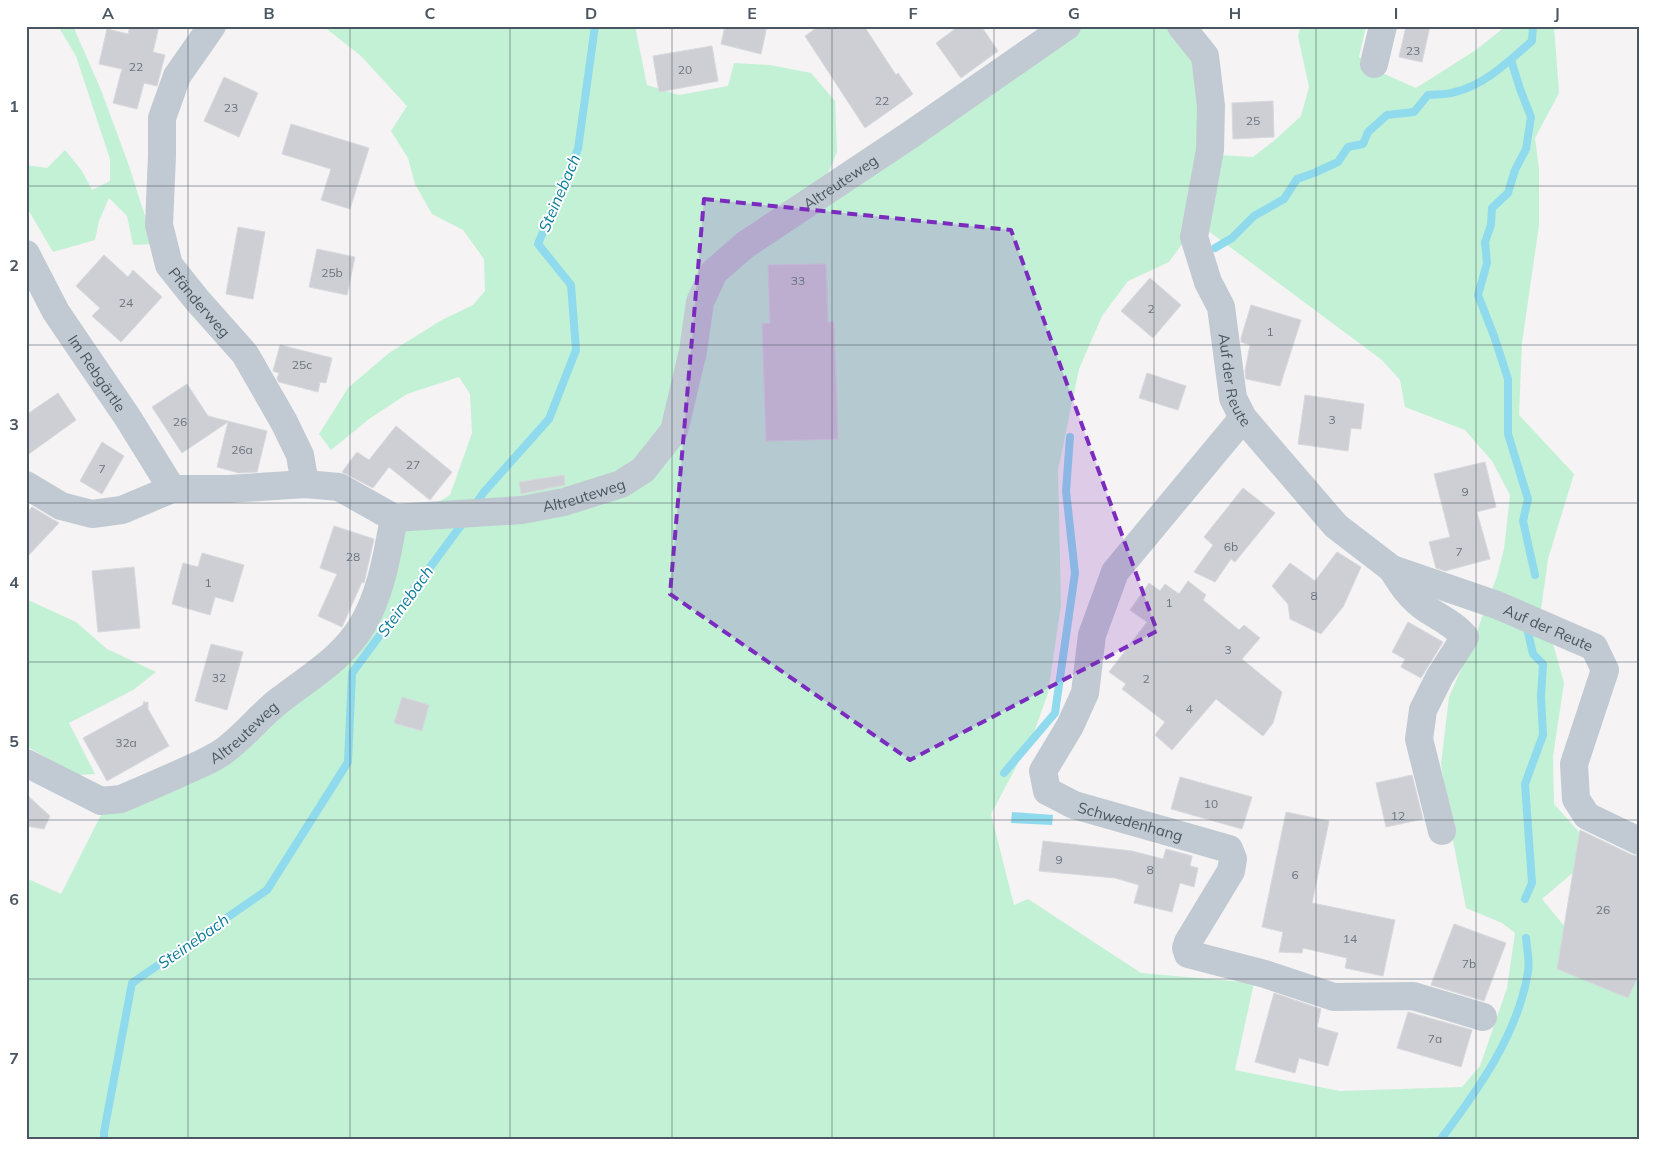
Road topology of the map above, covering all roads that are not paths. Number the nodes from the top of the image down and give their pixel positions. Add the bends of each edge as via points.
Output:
1 (212, 26) edge
2 (1067, 26) edge
3 (1182, 26) edge
4 (1382, 26) edge
5 (1374, 64) dead end
6 (26, 254) edge
7 (1243, 418) junction
8 (305, 484) junction
9 (26, 485) edge
10 (172, 489) junction
11 (394, 518) junction
12 (1392, 569) junction
13 (26, 763) edge
14 (1442, 831) dead end
15 (1639, 841) edge
16 (1483, 1017) dead end

1 - 8 street, Pfänderweg via 178,76 162,118 158,225 169,265 245,354 284,422 300,455
2 - 11 street, Altreuteweg via 745,245 714,272 700,302 693,351 674,431 643,470 620,484 564,502 522,510
3 - 7 street, Auf der Reute via 1205,56 1211,106 1210,150 1194,237 1208,282 1220,307 1233,398
4 - 5 street
6 - 10 street, Im Rebgärtle via 56,312
7 - 12 street, Auf der Reute via 1336,526
7 - 16 street, Schwedenhang via 1115,572 1092,635 1084,694 1070,726 1043,771 1047,791 1074,805 1229,849 1233,859 1231,871 1188,942 1188,954 1334,997 1413,996
8 - 10 street
8 - 11 street via 339,487
9 - 10 street via 61,506 92,514 122,510
11 - 13 street, Altreuteweg via 380,586 363,625 345,649 319,673 279,701 220,754 152,786 108,802 88,796
12 - 14 street, Auf der Reute via 1404,590 1458,628 1465,637 1422,710 1419,739
12 - 15 street, Auf der Reute via 1497,605 1594,647 1605,670 1574,764 1576,799 1586,816

